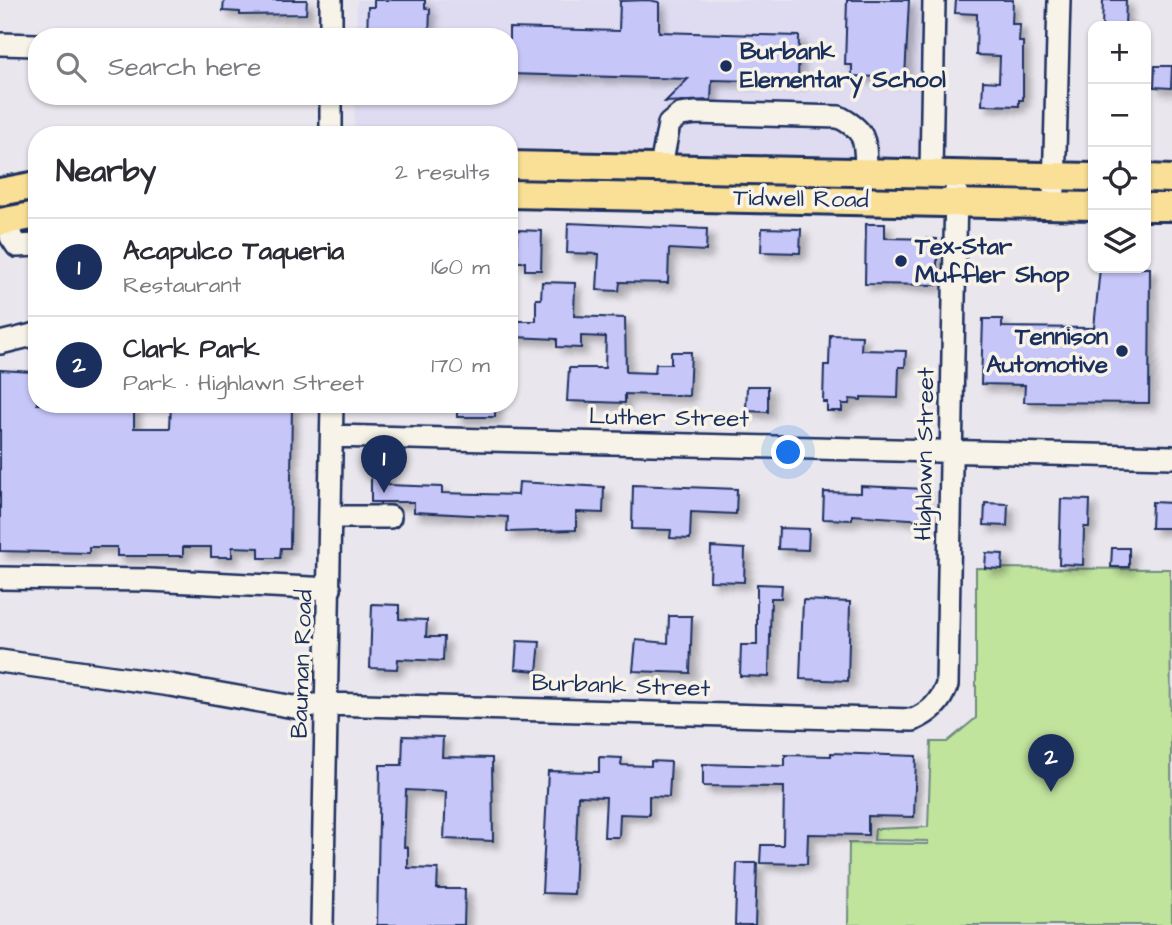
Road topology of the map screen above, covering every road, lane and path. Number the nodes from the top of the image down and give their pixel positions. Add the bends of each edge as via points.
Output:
1 (331, 0) edge
2 (934, 0) edge
3 (1059, 0) edge
4 (331, 28) edge
5 (0, 44) edge
6 (28, 45) edge
7 (331, 105) edge
8 (331, 126) edge
9 (518, 164) edge
10 (559, 165) junction
11 (661, 167) junction
12 (758, 169) junction
13 (866, 171) junction
14 (943, 173) junction
15 (1054, 175) junction
16 (1088, 177) edge
17 (1151, 178) edge
18 (1172, 179) edge
19 (28, 186) edge
20 (0, 191) edge
21 (561, 193) junction
22 (518, 194) edge
23 (755, 198) junction
24 (956, 203) junction
25 (1054, 205) junction
26 (1088, 206) edge
27 (1151, 206) edge
28 (1172, 207) edge
29 (28, 217) edge
30 (4, 221) edge
31 (28, 245) edge
32 (28, 336) edge
33 (0, 343) edge
34 (332, 413) edge
35 (332, 436) junction
36 (952, 452) junction
37 (1172, 457) edge
38 (331, 517) junction
39 (390, 517) dead end
40 (0, 578) edge
41 (330, 589) junction
42 (0, 661) edge
43 (327, 704) junction
44 (914, 720) joint
45 (322, 925) edge

1 - 4 street
2 - 14 street, Highlawn Street
3 - 15 street
5 - 6 street
7 - 8 street
9 - 10 main road, Tidwell Road
10 - 11 main road, Tidwell Road
10 - 21 main road
11 - 12 main road, Tidwell Road
11 - 13 street via 669,124 680,115 696,113 839,117 863,134
12 - 13 main road, Tidwell Road
12 - 23 main road
13 - 14 main road, Tidwell Road
14 - 15 main road, Tidwell Road
14 - 24 street, Highlawn Street
15 - 16 main road, Tidwell Road
15 - 25 street
17 - 18 main road
19 - 20 main road
21 - 22 main road, Tidwell Road
21 - 23 main road, Tidwell Road
23 - 24 main road, Tidwell Road
24 - 25 main road, Tidwell Road
24 - 36 street, Highlawn Street
25 - 26 main road, Tidwell Road
27 - 28 main road
29 - 30 main road
30 - 31 street via 17,246
32 - 33 street
34 - 35 street, Bauman Road
35 - 36 street, Luther Street
35 - 38 street, Bauman Road
36 - 37 street, Luther Street
36 - 44 street, Highlawn Street via 947,685 935,707
38 - 39 street
38 - 41 street, Bauman Road
40 - 41 street
41 - 43 street, Bauman Road
42 - 43 street, Burbank Street via 294,707
43 - 44 street, Burbank Street
43 - 45 street, Bauman Road

